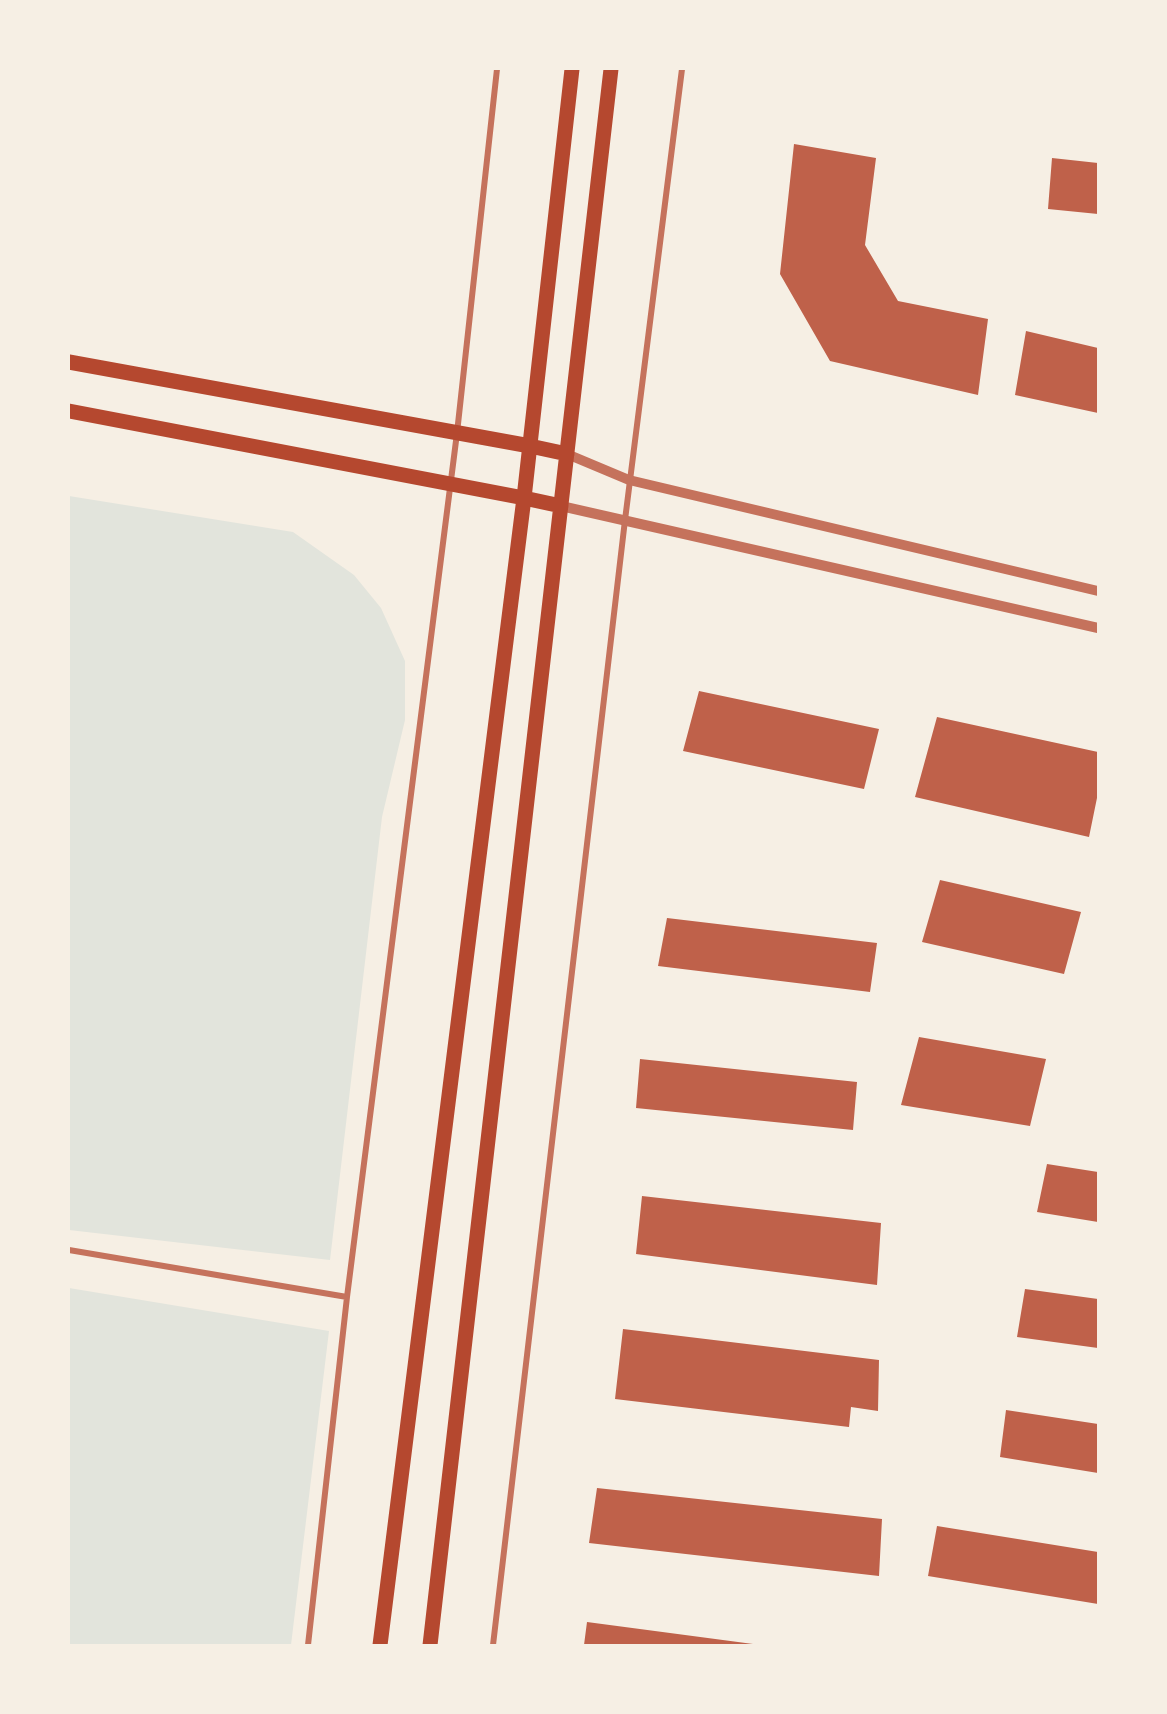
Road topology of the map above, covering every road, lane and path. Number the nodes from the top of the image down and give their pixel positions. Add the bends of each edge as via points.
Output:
1 (497, 69) edge
2 (572, 69) edge
3 (611, 69) edge
4 (681, 69) edge
5 (69, 362) edge
6 (69, 411) edge
7 (457, 432) junction
8 (530, 446) junction
9 (567, 454) junction
10 (629, 480) junction
11 (450, 484) junction
12 (524, 498) junction
13 (561, 506) junction
14 (625, 519) junction
15 (1098, 591) edge
16 (1098, 628) edge
17 (69, 1250) edge
18 (347, 1297) junction
19 (308, 1645) edge
20 (380, 1645) edge
21 (430, 1645) edge
22 (493, 1645) edge

1 - 7 street
2 - 8 main road
3 - 9 main road
4 - 10 street
5 - 7 main road
6 - 11 main road
7 - 8 main road
7 - 11 street
8 - 9 main road
8 - 12 main road
9 - 10 street
9 - 13 main road
10 - 14 street
10 - 15 street
11 - 12 main road
11 - 18 street
12 - 13 main road
12 - 20 main road
13 - 14 street
13 - 21 main road
14 - 16 street
14 - 22 street
17 - 18 street
18 - 19 street

